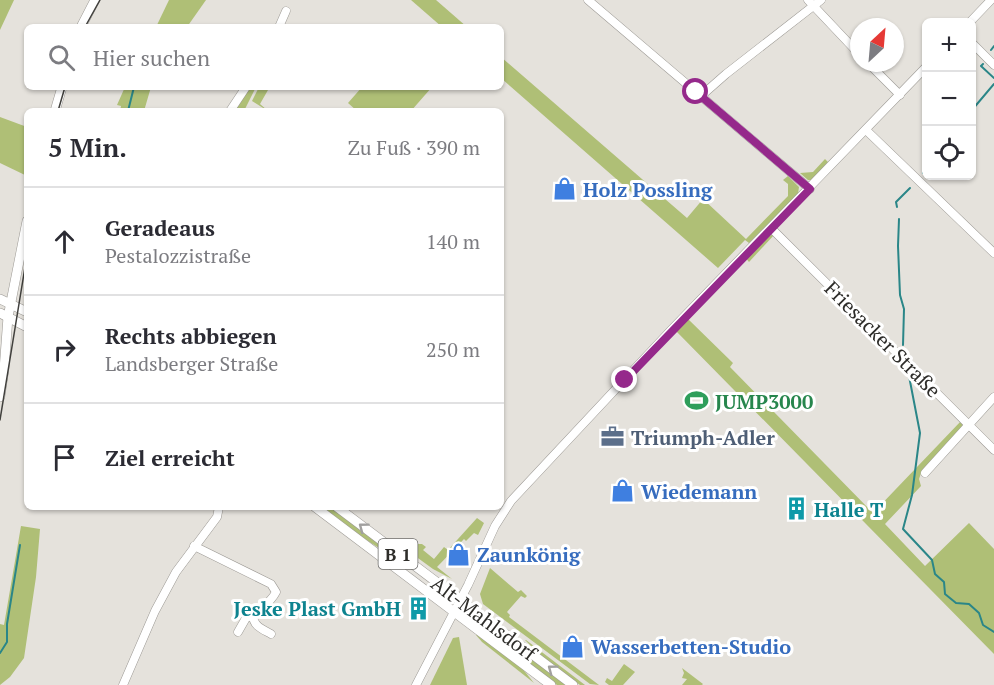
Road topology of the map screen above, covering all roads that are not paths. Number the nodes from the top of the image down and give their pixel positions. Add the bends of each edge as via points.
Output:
1 (95, 0) edge
2 (589, 0) edge
3 (821, 0) edge
4 (991, 0) edge
5 (811, 3) edge
6 (286, 11) dead end
7 (974, 18) edge
8 (83, 24) edge
9 (280, 24) edge
10 (850, 44) edge
11 (976, 47) edge
12 (994, 64) edge
13 (877, 72) edge
14 (922, 72) edge
15 (61, 90) edge
16 (244, 90) edge
17 (900, 95) junction
18 (701, 96) junction
19 (56, 108) edge
20 (232, 108) edge
21 (866, 130) junction
22 (810, 189) junction
23 (771, 228) junction
24 (24, 235) edge
25 (994, 254) edge
26 (0, 298) edge
27 (10, 303) junction
28 (24, 310) edge
29 (4, 315) edge
30 (24, 325) edge
31 (0, 397) edge
32 (994, 397) edge
33 (968, 424) junction
34 (994, 450) edge
35 (925, 473) dead end
36 (218, 510) edge
37 (319, 510) edge
38 (341, 510) edge
39 (194, 546) junction
40 (460, 600) junction
41 (454, 612) junction
42 (253, 615) junction
43 (238, 632) dead end
44 (271, 634) dead end
45 (123, 685) edge
46 (416, 685) edge
47 (551, 685) edge
48 (573, 685) edge

1 - 8 main road
2 - 18 street
3 - 5 street
4 - 7 street
5 - 10 street
5 - 18 street
6 - 9 street
11 - 12 street
13 - 17 street
14 - 17 street
15 - 19 main road
16 - 20 street
17 - 21 street
18 - 22 street
21 - 22 street
21 - 25 street
22 - 23 street
23 - 33 street, Friesacker Straße
23 - 40 street via 511,501
24 - 27 main road
26 - 27 main road
27 - 28 main road
27 - 29 main road
29 - 30 main road
29 - 31 main road
32 - 33 street
33 - 34 street, Friesacker Straße
33 - 35 street
36 - 39 street
37 - 41 main road, Alt-Mahlsdorf / B 1
40 -> 38 main road, Alt-Mahlsdorf / B 1
39 - 42 street via 271,584 276,592 273,598
39 - 45 street via 155,611
40 - 41 street
48 -> 40 main road, Alt-Mahlsdorf / B 1
41 - 46 street
41 - 47 main road, Alt-Mahlsdorf / B 1
42 - 43 street via 246,618
42 - 44 street via 258,627

